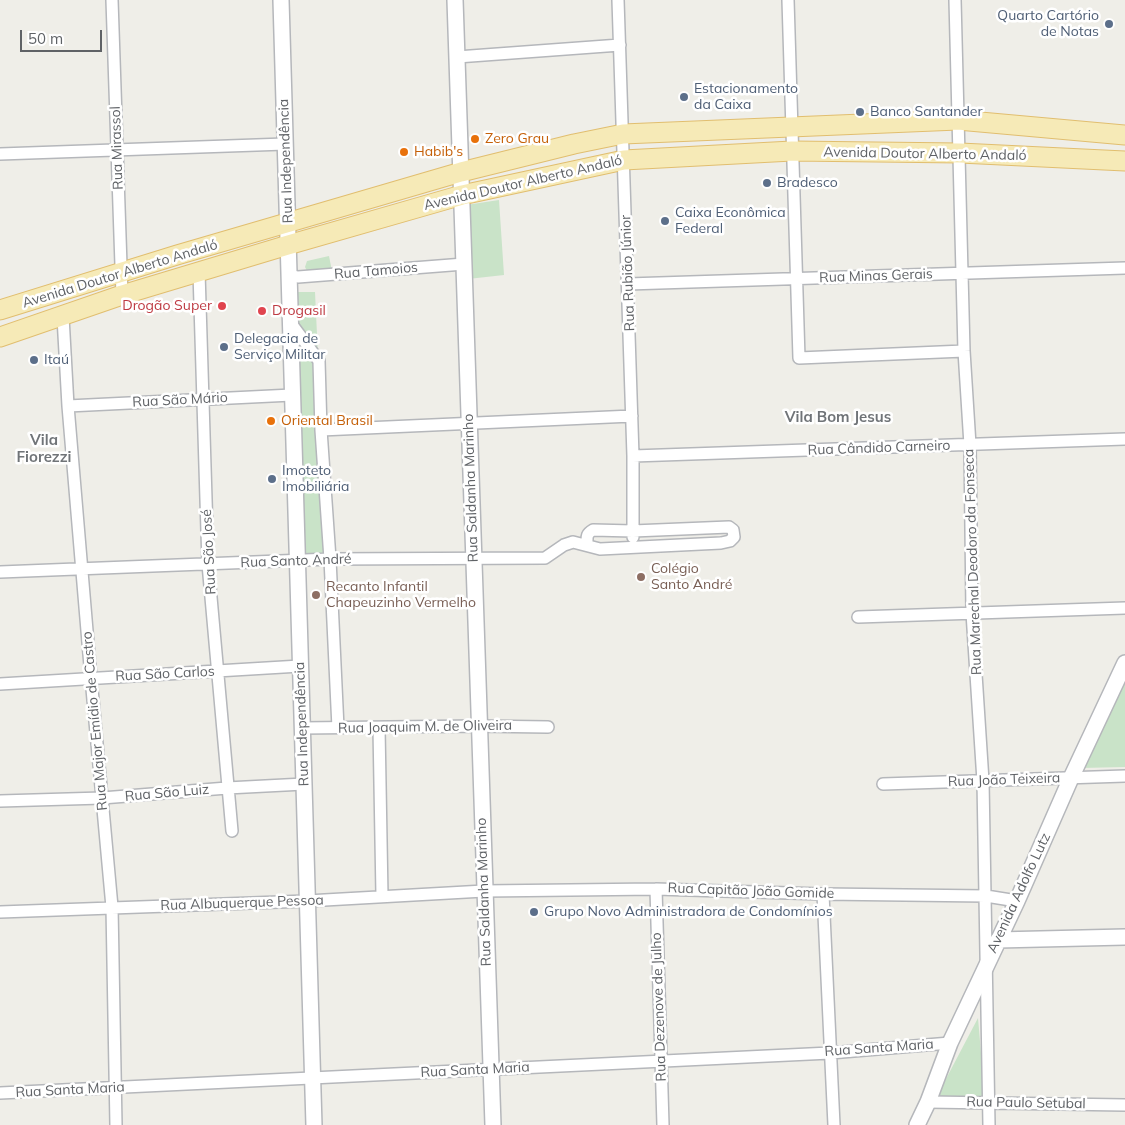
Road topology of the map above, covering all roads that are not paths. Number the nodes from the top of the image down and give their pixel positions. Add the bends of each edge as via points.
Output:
1 (112, 0) edge
2 (281, 0) edge
3 (455, 0) edge
4 (618, 0) edge
5 (788, 0) edge
6 (955, 0) edge
7 (620, 45) junction
8 (457, 57) junction
9 (958, 120) junction
10 (792, 126) junction
11 (623, 134) junction
12 (1125, 135) edge
13 (285, 144) junction
14 (117, 150) junction
15 (792, 151) junction
16 (960, 153) junction
17 (0, 154) edge
18 (624, 160) junction
19 (1125, 161) edge
20 (461, 172) junction
21 (462, 195) junction
22 (288, 223) junction
23 (288, 245) junction
24 (464, 264) junction
25 (1125, 268) edge
26 (121, 272) junction
27 (199, 272) junction
28 (963, 274) junction
29 (289, 275) junction
30 (797, 279) junction
31 (628, 284) junction
32 (122, 295) junction
33 (0, 310) edge
34 (64, 317) junction
35 (290, 322) junction
36 (0, 337) edge
37 (964, 351) junction
38 (292, 395) junction
39 (203, 399) junction
40 (68, 406) junction
41 (632, 416) junction
42 (469, 423) junction
43 (321, 430) junction
44 (1125, 439) edge
45 (970, 445) junction
46 (634, 456) junction
47 (688, 529) junction
48 (656, 530) junction
49 (633, 531) junction
50 (587, 544) junction
51 (687, 544) junction
52 (633, 546) junction
53 (656, 546) junction
54 (473, 558) junction
55 (330, 559) junction
56 (297, 560) junction
57 (208, 564) junction
58 (82, 568) junction
59 (0, 572) edge
60 (1125, 608) edge
61 (972, 613) junction
62 (858, 617) dead end
63 (1125, 663) edge
64 (300, 666) junction
65 (217, 671) junction
66 (91, 678) junction
67 (0, 684) edge
68 (478, 726) junction
69 (548, 727) dead end
70 (302, 728) junction
71 (338, 728) junction
72 (379, 728) junction
73 (1125, 776) edge
74 (1071, 778) junction
75 (983, 781) junction
76 (304, 784) junction
77 (883, 784) dead end
78 (228, 788) junction
79 (102, 798) junction
80 (0, 801) edge
81 (232, 831) dead end
82 (656, 889) junction
83 (484, 891) junction
84 (823, 894) junction
85 (382, 896) junction
86 (986, 896) junction
87 (307, 901) junction
88 (1017, 901) junction
89 (112, 907) junction
90 (0, 912) edge
91 (1125, 937) edge
92 (998, 940) junction
93 (988, 960) junction
94 (950, 1043) junction
95 (830, 1053) junction
96 (660, 1060) junction
97 (491, 1070) junction
98 (312, 1077) junction
99 (115, 1088) junction
100 (0, 1093) edge
101 (928, 1102) junction
102 (989, 1103) junction
103 (1125, 1105) edge
104 (116, 1125) edge
105 (314, 1125) edge
106 (493, 1125) edge
107 (663, 1125) edge
108 (834, 1125) edge
109 (916, 1125) edge
110 (990, 1125) edge

1 - 14 street, Rua Mirassol
2 - 13 street, Rua Independência
3 - 8 street, Rua Saldanha Marinho
4 - 7 street, Rua Rubião Júnior
5 - 10 street
6 - 9 street, Rua Marechal Deodoro da Fonseca
7 - 8 street
7 - 11 street, Rua Rubião Júnior
8 - 20 street, Rua Saldanha Marinho
9 - 10 main road, Avenida Doutor Alberto Andaló
9 - 12 main road, Avenida Doutor Alberto Andaló
9 - 16 street, Rua Marechal Deodoro da Fonseca
10 - 11 main road, Avenida Doutor Alberto Andaló
10 - 15 street
11 - 18 street, Rua Rubião Júnior
11 - 20 main road, Avenida Doutor Alberto Andaló
13 - 14 street
13 - 22 street, Rua Independência
14 - 17 street
14 - 26 street, Rua Mirassol
15 - 16 main road, Avenida Doutor Alberto Andaló
15 - 18 main road, Avenida Doutor Alberto Andaló
15 - 30 street
16 - 19 main road, Avenida Doutor Alberto Andaló
16 - 28 street, Rua Marechal Deodoro da Fonseca
18 - 21 main road, Avenida Doutor Alberto Andaló
18 - 31 street, Rua Rubião Júnior
20 - 21 street, Rua Saldanha Marinho
20 - 22 main road, Avenida Doutor Alberto Andaló
21 - 23 main road, Avenida Doutor Alberto Andaló
21 - 24 street, Rua Saldanha Marinho
22 - 23 street, Rua Independência
22 - 26 main road, Avenida Doutor Alberto Andaló
23 - 27 main road, Avenida Doutor Alberto Andaló
23 - 29 street, Rua Independência
24 - 29 street, Rua Tamoios via 298,278
24 - 42 street, Rua Saldanha Marinho
25 - 28 street, Rua Minas Gerais
26 - 32 street, Rua Mirassol
26 - 33 main road, Avenida Doutor Alberto Andaló
27 - 32 main road, Avenida Doutor Alberto Andaló
27 - 39 street, Rua São José
28 - 30 street, Rua Minas Gerais
28 - 37 street, Rua Marechal Deodoro da Fonseca
29 - 35 street, Rua Independência
30 - 31 street, Rua Minas Gerais
30 - 37 street via 799,358
31 - 41 street, Rua Rubião Júnior
32 - 34 main road, Avenida Doutor Alberto Andaló
34 - 36 main road, Avenida Doutor Alberto Andaló
34 - 40 street, Rua Major Emídio de Castro
35 - 38 street, Rua Independência
35 - 43 street via 319,361
37 - 45 street, Rua Marechal Deodoro da Fonseca
38 - 39 street, Rua São Mário
38 - 56 street, Rua Independência
39 - 40 street, Rua São Mário
39 - 57 street, Rua São José
40 - 58 street, Rua Major Emídio de Castro
41 - 42 street
41 - 46 street, Rua Rubião Júnior
42 - 43 street
42 - 54 street, Rua Saldanha Marinho
43 - 55 street
44 - 45 street, Rua Cândido Carneiro
45 - 46 street, Rua Cândido Carneiro
45 - 61 street, Rua Marechal Deodoro da Fonseca
46 - 49 street, Rua Rubião Júnior
47 - 48 street, Rua Santo André
47 - 51 street
47 - 51 street, Rua Santo André via 729,527 734,537 721,543
48 - 49 street, Rua Santo André
48 - 53 street
49 - 50 street, Rua Santo André via 593,530 586,536
49 - 52 street, Rua Rubião Júnior
50 - 52 street, Rua Santo André via 600,549
50 - 54 street, Rua Santo André via 573,542 545,558
51 - 53 street, Rua Santo André
52 - 53 street, Rua Santo André
54 - 55 street, Rua Santo André
54 - 68 street, Rua Saldanha Marinho
55 - 56 street, Rua Santo André
55 - 71 street
56 - 57 street, Rua Santo André
56 - 64 street, Rua Independência
57 - 58 street, Rua Santo André
57 - 65 street, Rua São José
58 - 59 street, Rua Santo André
58 - 66 street, Rua Major Emídio de Castro
60 - 61 street
61 - 62 street
61 - 75 street, Rua Marechal Deodoro da Fonseca
63 - 74 street, Avenida Adolfo Lutz
64 - 65 street, Rua São Carlos
64 - 70 street, Rua Independência
65 - 66 street, Rua São Carlos
65 - 78 street, Rua São José
66 - 67 street, Rua São Carlos
66 - 79 street, Rua Major Emídio de Castro
68 - 69 street, Rua Joaquim M. de Oliveira
68 - 72 street, Rua Joaquim M. de Oliveira
68 - 83 street, Rua Saldanha Marinho
70 - 71 street, Rua Joaquim M. de Oliveira
70 - 76 street, Rua Independência
71 - 72 street, Rua Joaquim M. de Oliveira
72 - 85 street
73 - 74 street, Rua João Teixeira
74 - 75 street, Rua João Teixeira
74 - 88 street, Avenida Adolfo Lutz
75 - 77 street, Rua João Teixeira
75 - 86 street, Rua Marechal Deodoro da Fonseca
76 - 78 street, Rua São Luiz
76 - 87 street, Rua Independência
78 - 79 street, Rua São Luiz
78 - 81 street, Rua São José
79 - 80 street, Rua São Luiz
79 - 89 street, Rua Major Emídio de Castro
82 - 83 street, Rua Capitão João Gomide
82 - 84 street, Rua Capitão João Gomide
82 - 96 street, Rua Dezenove de Julho
83 - 85 street, Rua Albuquerque Pessoa
83 - 97 street, Rua Saldanha Marinho
84 - 86 street, Rua Capitão João Gomide
84 - 95 street
85 - 87 street, Rua Albuquerque Pessoa
86 - 88 street, Rua Capitão João Gomide
86 - 93 street, Rua Marechal Deodoro da Fonseca
87 - 89 street, Rua Albuquerque Pessoa
87 - 98 street, Rua Independência
88 - 92 street, Avenida Adolfo Lutz
89 - 90 street, Rua Albuquerque Pessoa
89 - 99 street, Rua Major Emídio de Castro
91 - 92 street
92 - 93 street, Avenida Adolfo Lutz
93 - 94 street, Avenida Adolfo Lutz
93 - 102 street, Rua Marechal Deodoro da Fonseca
94 - 95 street, Rua Santa Maria
94 - 101 street, Avenida Adolfo Lutz
95 - 96 street, Rua Santa Maria
95 - 108 street
96 - 97 street, Rua Santa Maria
96 - 107 street, Rua Dezenove de Julho
97 - 98 street, Rua Santa Maria
97 - 106 street, Rua Saldanha Marinho
98 - 99 street, Rua Santa Maria
98 - 105 street, Rua Independência
99 - 100 street, Rua Santa Maria
99 - 104 street, Rua Major Emídio de Castro
101 - 102 street, Rua Paulo Setubal
101 - 109 street, Avenida Adolfo Lutz
102 - 103 street, Rua Paulo Setubal
102 - 110 street, Rua Marechal Deodoro da Fonseca

